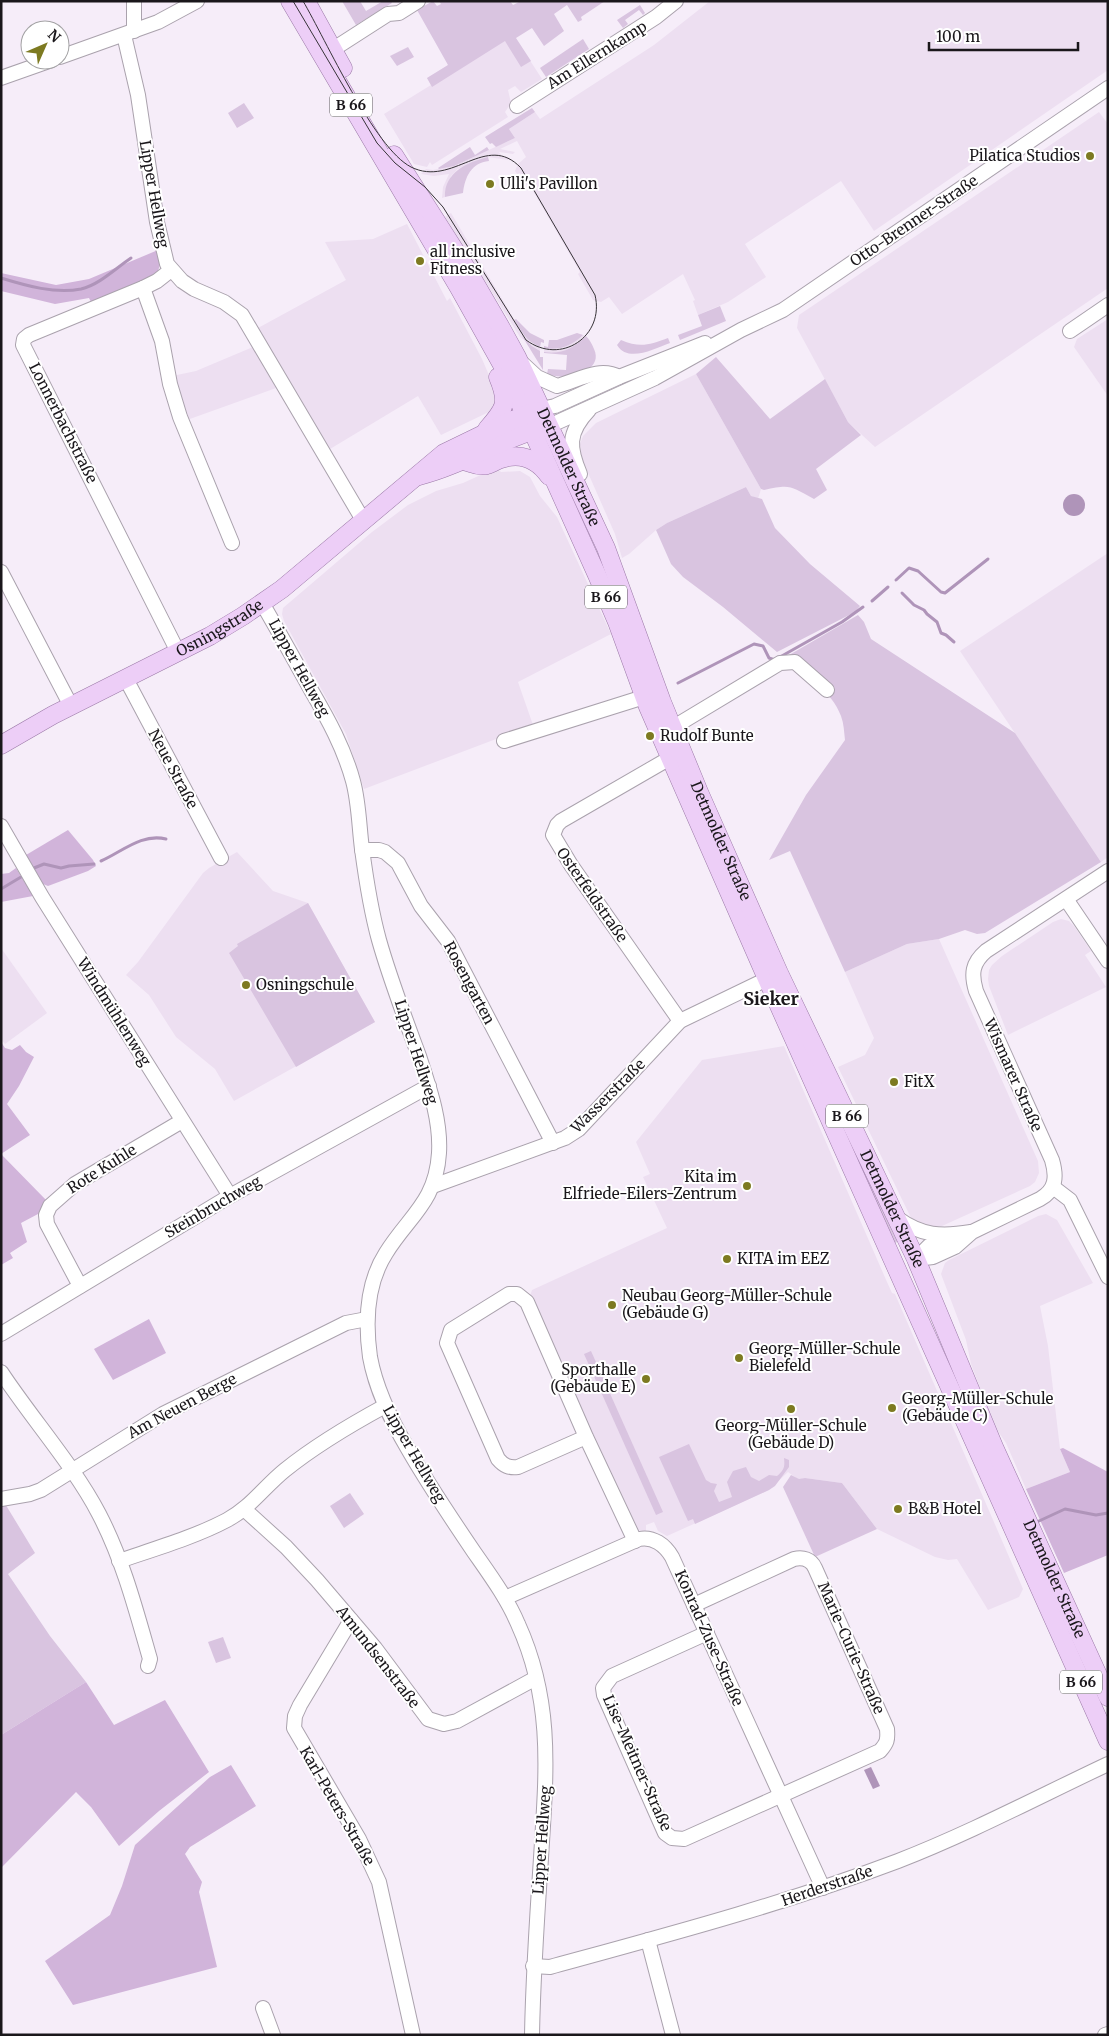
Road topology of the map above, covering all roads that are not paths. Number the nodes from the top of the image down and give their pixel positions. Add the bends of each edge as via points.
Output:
1 (134, 1) edge
2 (197, 1) edge
3 (290, 1) edge
4 (306, 1) edge
5 (418, 1) edge
6 (676, 1) edge
7 (129, 33) junction
8 (332, 50) junction
9 (70, 54) edge
10 (24, 70) edge
11 (1, 78) edge
12 (1108, 88) edge
13 (517, 106) dead end
14 (171, 270) junction
15 (143, 288) junction
16 (463, 295) junction
17 (1108, 305) edge
18 (741, 330) junction
19 (1070, 331) dead end
20 (517, 357) junction
21 (619, 376) junction
22 (591, 407) junction
23 (537, 420) junction
24 (484, 433) junction
25 (464, 461) junction
26 (415, 478) junction
27 (559, 488) junction
28 (363, 520) junction
29 (232, 543) dead end
30 (606, 548) junction
31 (1, 572) edge
32 (262, 603) junction
33 (178, 652) junction
34 (126, 679) junction
35 (827, 690) dead end
36 (644, 697) junction
37 (71, 706) junction
38 (672, 728) junction
39 (504, 741) dead end
40 (1, 745) edge
41 (670, 758) junction
42 (1, 826) edge
43 (362, 850) junction
44 (221, 858) dead end
45 (1108, 871) edge
46 (1066, 898) junction
47 (1108, 961) edge
48 (767, 980) junction
49 (680, 1021) junction
50 (429, 1086) junction
51 (182, 1121) junction
52 (553, 1143) junction
53 (433, 1186) junction
54 (1053, 1187) junction
55 (230, 1196) junction
56 (896, 1218) junction
57 (972, 1232) junction
58 (950, 1236) junction
59 (916, 1259) junction
60 (895, 1268) junction
61 (1108, 1277) edge
62 (80, 1286) junction
63 (367, 1318) junction
64 (1, 1334) edge
65 (1, 1372) edge
66 (385, 1406) junction
67 (586, 1437) junction
68 (71, 1471) junction
69 (1, 1499) edge
70 (244, 1509) junction
71 (635, 1541) junction
72 (120, 1561) junction
73 (1039, 1568) junction
74 (506, 1598) junction
75 (694, 1605) junction
76 (351, 1620) junction
77 (707, 1633) junction
78 (148, 1666) dead end
79 (536, 1678) junction
80 (1108, 1697) edge
81 (1103, 1719) edge
82 (1108, 1741) edge
83 (1108, 1764) edge
84 (780, 1794) junction
85 (823, 1888) junction
86 (648, 1940) junction
87 (533, 1966) junction
88 (263, 2008) dead end
89 (273, 2035) edge
90 (413, 2035) edge
91 (532, 2035) edge
92 (673, 2035) edge

1 - 7 street, Lipper Hellweg
2 - 7 street
3 - 16 main road, Detmolder Straße / B 66
4 - 8 main road, Detmolder Straße / B 66
5 - 8 street via 399,13 388,14
6 - 13 street, Am Ellernkamp
7 - 9 street
7 - 14 street, Lipper Hellweg via 159,236
8 - 20 main road, Detmolder Straße / B 66
10 - 11 street
12 - 18 street, Otto-Brenner-Straße via 795,302
14 - 15 street, Lonnerbachstraße
14 - 28 street via 194,289 224,302 242,315
15 - 29 street via 162,340 180,417
15 - 33 street, Lonnerbachstraße via 29,335 24,339 24,346
16 - 23 main road, Detmolder Straße / B 66
16 - 24 main road via 466,313 505,396 502,411
17 - 19 street
18 - 21 street, Otto-Brenner-Straße
18 - 22 street, Otto-Brenner-Straße via 655,378
20 - 21 street, B 66 via 537,377 557,386 603,372
20 - 23 main road, Detmolder Straße / B 66
21 - 23 street, Otto-Brenner-Straße via 555,406
22 - 23 street, Otto-Brenner-Straße
22 - 30 street via 578,424 571,445 574,460 600,520
23 - 24 main road, Osningstraße
23 - 25 main road, Osningstraße
23 - 27 main road, Detmolder Straße / B 66
23 - 30 main road, Detmolder Straße / B 66
24 - 26 main road, Osningstraße via 444,453
25 - 26 main road, Osningstraße
25 - 27 main road via 486,466 511,456 526,457 544,468
26 - 28 main road, Osningstraße
27 - 36 main road, Detmolder Straße / B 66 via 617,622
28 - 32 main road, Osningstraße
30 - 38 main road, Detmolder Straße / B 66
31 - 37 street
32 - 33 main road, Osningstraße
32 - 43 street, Lipper Hellweg via 339,742 357,796
33 - 34 main road, Osningstraße
34 - 37 main road, Osningstraße
34 - 44 street, Neue Straße
35 - 38 street via 795,662 780,662
36 - 39 street
36 - 41 main road, Detmolder Straße / B 66
37 - 40 main road, Osningstraße
38 - 56 main road, Detmolder Straße / B 66 via 779,973
41 - 48 main road, Detmolder Straße / B 66
41 - 49 street, Osterfeldstraße via 561,821 553,835
42 - 51 street, Windmühlenweg
43 - 50 street, Lipper Hellweg via 379,939
43 - 52 street, Rosengarten via 385,852 398,863 421,906 448,941
45 - 46 street
46 - 47 street
46 - 54 street, Wismarer Straße via 986,951 975,962 973,980 1052,1160
48 - 49 street, Wasserstraße
48 - 60 main road, Detmolder Straße / B 66
49 - 52 street, Wasserstraße via 579,1129
50 - 53 street, Lipper Hellweg via 437,1119 439,1154
50 - 55 street, Steinbruchweg
51 - 55 street, Windmühlenweg
51 - 62 street, Rote Kuhle via 88,1175 50,1206 47,1224
52 - 53 street, Wasserstraße
53 - 63 street, Lipper Hellweg via 427,1200 379,1264 369,1294
54 - 57 street via 1046,1196
54 - 61 street via 1070,1200
55 - 62 street, Steinbruchweg
56 - 58 street via 916,1231
56 - 59 main road, Detmolder Straße / B 66
57 - 58 street
57 - 59 street via 955,1247 934,1257
58 - 59 street via 929,1246
59 - 60 main road
59 - 73 main road, Detmolder Straße / B 66 via 994,1447
60 - 73 main road, Detmolder Straße / B 66
62 - 64 street, Steinbruchweg
63 - 66 street, Lipper Hellweg via 371,1362
63 - 68 street, Am Neuen Berge via 346,1323 182,1404
65 - 68 street
66 - 70 street via 306,1453
66 - 74 street, Lipper Hellweg via 424,1477
67 - 67 street via 522,1296 509,1294 451,1330 447,1343 498,1459 504,1465 518,1467
67 - 71 street
68 - 69 street, Am Neuen Berge via 30,1494
68 - 72 street via 98,1513
70 - 72 street via 207,1529
70 - 76 street, Amundsenstraße via 286,1546
71 - 74 street
71 - 75 street, Konrad-Zuse-Straße via 649,1539 665,1547
72 - 78 street via 150,1659
73 - 80 main road, Detmolder Straße / B 66
73 - 81 main road, Detmolder Straße / B 66
74 - 79 street, Lipper Hellweg
75 - 77 street, Konrad-Zuse-Straße
75 - 84 street, Marie-Curie-Straße via 794,1559 806,1559 815,1568 887,1729 888,1739 880,1751
76 - 79 street, Amundsenstraße via 421,1712 439,1724 457,1721
76 - 90 street, Karl-Peters-Straße via 300,1705 294,1728 359,1839 379,1882
77 - 84 street, Konrad-Zuse-Straße
77 - 84 street, Lise-Meitner-Straße via 612,1676 603,1688 665,1833 672,1838 684,1839
79 - 87 street, Lipper Hellweg via 547,1756
81 - 82 main road, Detmolder Straße / B 66
83 - 85 street, Herderstraße via 928,1849
84 - 85 street, Konrad-Zuse-Straße
85 - 86 street, Herderstraße
86 - 87 street, Herderstraße via 550,1967
86 - 92 street
87 - 91 street, Lipper Hellweg
88 - 89 street

